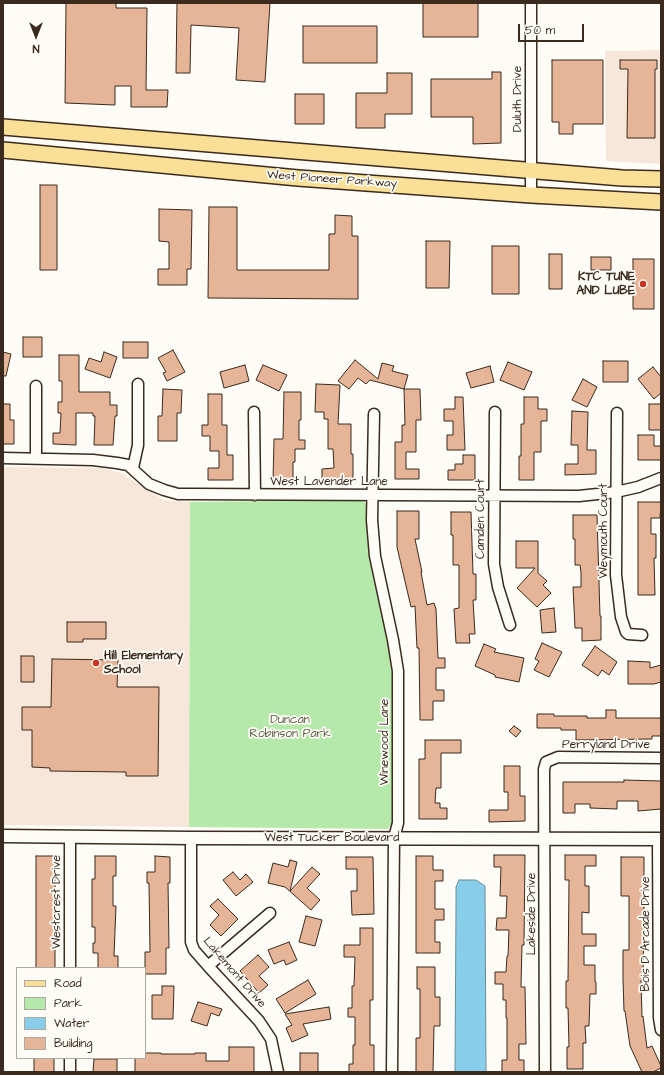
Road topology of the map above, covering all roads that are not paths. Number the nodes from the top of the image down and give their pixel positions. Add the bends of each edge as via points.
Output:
1 (531, 3) edge
2 (3, 127) edge
3 (246, 147) junction
4 (3, 150) edge
5 (531, 170) junction
6 (243, 173) junction
7 (661, 179) edge
8 (531, 196) junction
9 (661, 202) edge
10 (138, 384) dead end
11 (36, 386) dead end
12 (254, 412) dead end
13 (495, 412) dead end
14 (617, 413) dead end
15 (374, 414) dead end
16 (3, 458) edge
17 (36, 458) junction
18 (133, 468) junction
19 (661, 478) edge
20 (616, 492) junction
21 (255, 495) junction
22 (373, 495) junction
23 (495, 495) junction
24 (510, 625) dead end
25 (642, 635) dead end
26 (661, 758) edge
27 (551, 759) joint
28 (3, 836) edge
29 (70, 837) junction
30 (191, 838) junction
31 (394, 838) junction
32 (544, 838) junction
33 (660, 839) edge
34 (270, 914) dead end
35 (208, 966) junction
36 (70, 967) edge
37 (661, 1030) edge
38 (70, 1059) edge
39 (70, 1072) edge
40 (278, 1072) edge
41 (392, 1072) edge
42 (545, 1072) edge

1 - 5 street, Duluth Drive
2 - 3 main road
3 - 5 main road
3 - 6 main road
4 - 6 main road, West Pioneer Parkway
5 - 7 main road
5 - 8 street, Duluth Drive
6 - 8 main road, West Pioneer Parkway
8 - 9 main road, West Pioneer Parkway
10 - 18 street via 138,445
11 - 17 street
12 - 21 street
13 - 23 street, Camden Court
14 - 20 street, Weymouth Court
15 - 22 street, Winewood Lane
16 - 17 street
17 - 18 street via 93,460
18 - 21 street, West Lavender Lane via 149,484 178,494
19 - 20 street, West Lavender Lane
20 - 23 street, West Lavender Lane via 579,496
20 - 25 street, Weymouth Court via 616,575 621,618 628,634
21 - 22 street, West Lavender Lane
22 - 23 street, West Lavender Lane
22 - 31 street, Winewood Lane via 375,556 398,671 398,823
23 - 24 street, Camden Court via 494,564
26 - 27 street, Perryland Drive
27 - 32 street, Lakeside Drive via 546,762 544,769
28 - 29 street, West Tucker Boulevard
29 - 30 street, West Tucker Boulevard
29 - 36 street, Westcrest Drive
30 - 31 street, West Tucker Boulevard
30 - 35 street, Lakemont Drive via 190,942
31 - 32 street, West Tucker Boulevard
31 - 41 street, Winewood Lane
32 - 33 street, West Tucker Boulevard
32 - 42 street, Lakeside Drive
33 - 37 street, Bois D Arcade Drive
34 - 35 street
35 - 40 street, Lakemont Drive via 259,1021 271,1039
38 - 39 street

